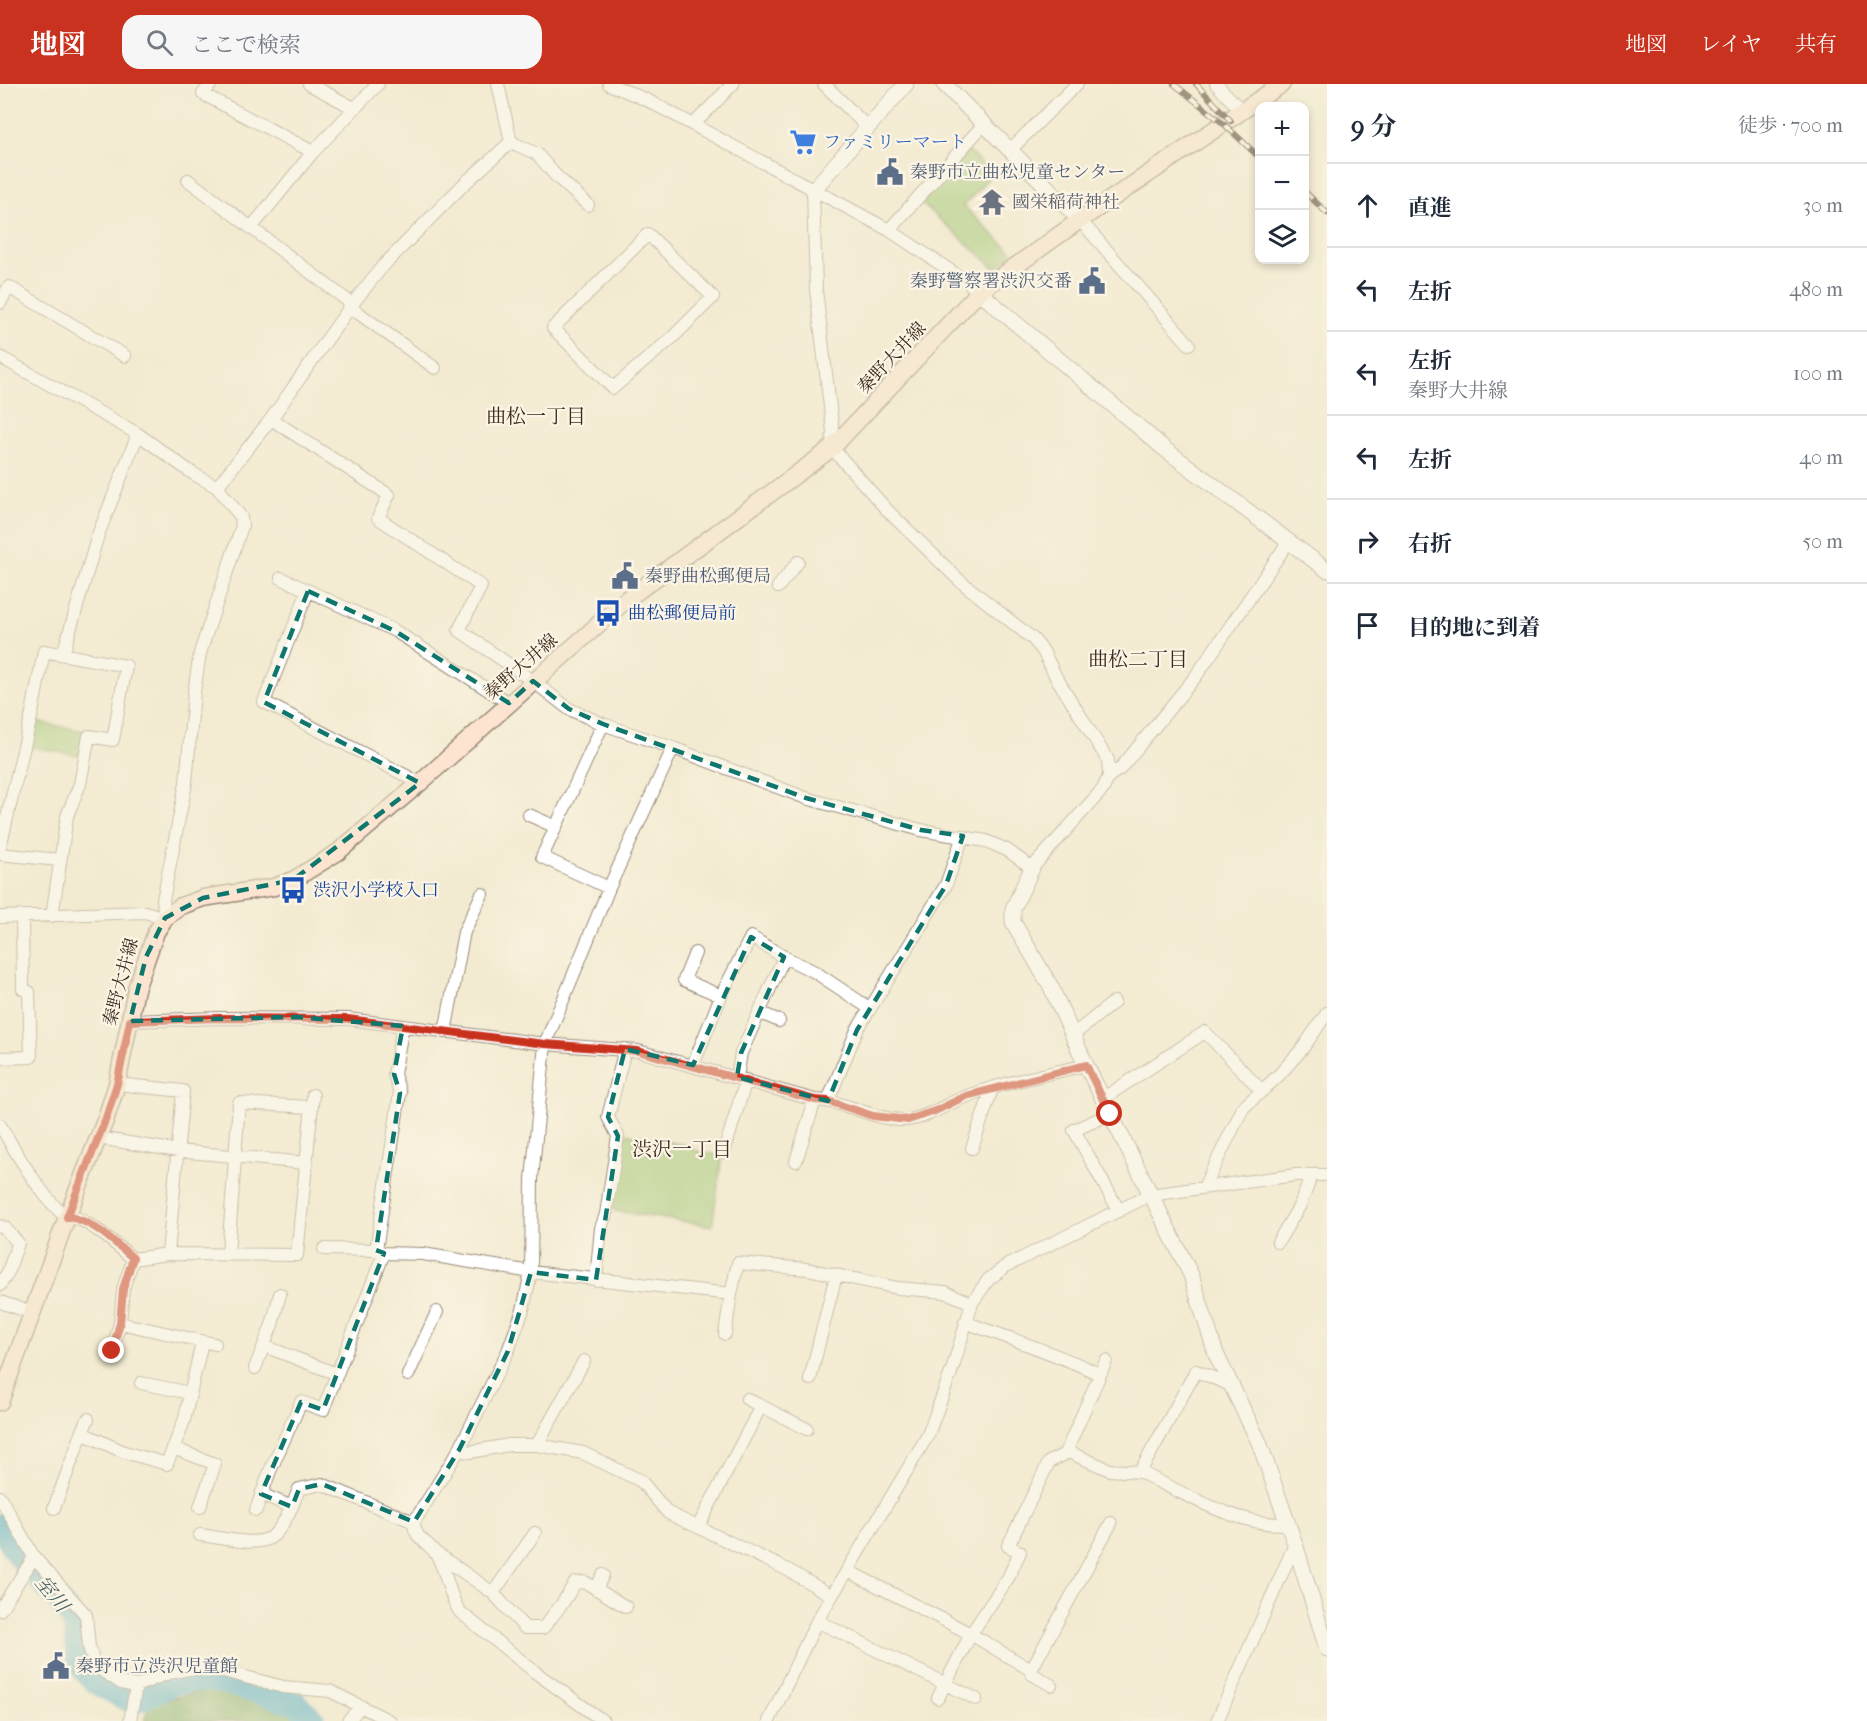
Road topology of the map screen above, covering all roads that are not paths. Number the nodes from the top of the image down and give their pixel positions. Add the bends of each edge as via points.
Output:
1 (211, 84) edge
2 (309, 84) edge
3 (378, 84) edge
4 (498, 84) edge
5 (609, 84) edge
6 (733, 84) edge
7 (824, 84) edge
8 (906, 84) edge
9 (944, 84) edge
10 (1076, 84) edge
11 (1216, 84) edge
12 (1282, 84) edge
13 (354, 108) junction
14 (1242, 111) junction
15 (693, 124) junction
16 (984, 124) junction
17 (868, 128) junction
18 (511, 142) junction
19 (1010, 150) junction
20 (313, 152) junction
21 (188, 180) dead end
22 (813, 190) junction
23 (588, 205) dead end
24 (1080, 220) junction
25 (251, 228) junction
26 (889, 230) junction
27 (980, 292) junction
28 (713, 297) joint
29 (0, 303) edge
30 (351, 306) junction
31 (1189, 344) dead end
32 (125, 356) dead end
33 (0, 357) edge
34 (435, 368) dead end
35 (271, 419) junction
36 (138, 434) junction
37 (832, 448) junction
38 (217, 487) junction
39 (1288, 541) junction
40 (798, 562) dead end
41 (1327, 570) edge
42 (281, 578) dead end
43 (778, 588) dead end
44 (308, 591) junction
45 (63, 654) junction
46 (533, 681) junction
47 (509, 702) junction
48 (603, 724) junction
49 (673, 748) junction
50 (1109, 776) junction
51 (420, 783) junction
52 (529, 815) dead end
53 (556, 827) junction
54 (963, 836) junction
55 (0, 847) edge
56 (0, 854) edge
57 (59, 860) junction
58 (1032, 868) junction
59 (609, 888) junction
60 (482, 894) dead end
61 (22, 916) junction
62 (52, 916) junction
63 (0, 917) edge
64 (165, 918) junction
65 (695, 952) dead end
66 (784, 957) junction
67 (721, 996) junction
68 (1114, 1002) dead end
69 (869, 1008) junction
70 (759, 1012) junction
71 (1327, 1013) edge
72 (130, 1021) junction
73 (779, 1021) dead end
74 (403, 1026) junction
75 (445, 1032) junction
76 (1073, 1035) junction
77 (545, 1044) junction
78 (625, 1049) junction
79 (0, 1058) edge
80 (693, 1065) junction
81 (1086, 1065) junction
82 (741, 1079) junction
83 (117, 1084) junction
84 (992, 1089) junction
85 (1262, 1091) junction
86 (1102, 1099) junction
87 (822, 1100) junction
88 (1110, 1114) junction
89 (0, 1125) edge
90 (4, 1138) edge
91 (98, 1138) junction
92 (972, 1148) dead end
93 (178, 1151) junction
94 (724, 1152) dead end
95 (235, 1157) junction
96 (796, 1161) dead end
97 (306, 1163) junction
98 (1312, 1175) junction
99 (1327, 1175) edge
100 (1204, 1187) junction
101 (1150, 1195) junction
102 (1119, 1211) junction
103 (67, 1217) junction
104 (0, 1226) edge
105 (1278, 1242) dead end
106 (324, 1250) dead end
107 (380, 1252) junction
108 (168, 1254) junction
109 (228, 1254) junction
110 (133, 1258) junction
111 (531, 1272) junction
112 (836, 1275) junction
113 (596, 1280) junction
114 (0, 1285) edge
115 (280, 1294) dead end
116 (731, 1294) junction
117 (0, 1302) edge
118 (972, 1304) junction
119 (436, 1312) dead end
120 (33, 1313) junction
121 (965, 1322) junction
122 (120, 1323) junction
123 (724, 1334) dead end
124 (264, 1346) junction
125 (112, 1351) dead end
126 (584, 1361) dead end
127 (1106, 1361) dead end
128 (255, 1368) dead end
129 (337, 1374) junction
130 (1099, 1374) junction
131 (408, 1375) dead end
132 (810, 1379) dead end
133 (141, 1383) dead end
134 (1231, 1385) junction
135 (190, 1393) junction
136 (747, 1399) dead end
137 (0, 1402) edge
138 (760, 1406) junction
139 (88, 1419) dead end
140 (807, 1430) dead end
141 (82, 1433) junction
142 (537, 1445) junction
143 (174, 1448) junction
144 (459, 1450) junction
145 (1066, 1451) junction
146 (1140, 1472) junction
147 (261, 1494) junction
148 (0, 1497) edge
149 (201, 1507) dead end
150 (292, 1507) junction
151 (54, 1508) dead end
152 (256, 1510) dead end
153 (414, 1522) junction
154 (1288, 1522) junction
155 (1111, 1523) dead end
156 (698, 1527) junction
157 (535, 1533) dead end
158 (200, 1534) dead end
159 (1295, 1544) junction
160 (435, 1552) junction
161 (33, 1558) junction
162 (848, 1571) junction
163 (603, 1575) dead end
164 (596, 1588) junction
165 (493, 1593) junction
166 (832, 1596) junction
167 (626, 1607) dead end
168 (0, 1610) edge
169 (817, 1621) junction
170 (971, 1634) junction
171 (1327, 1649) edge
172 (1031, 1670) junction
173 (945, 1684) junction
174 (1051, 1685) dead end
175 (136, 1689) junction
176 (938, 1698) dead end
177 (976, 1699) dead end
178 (361, 1706) junction
179 (131, 1716) edge
180 (348, 1721) edge
181 (390, 1721) edge
182 (603, 1721) edge
183 (768, 1721) edge
184 (1218, 1721) edge

1 - 20 street via 203,94
2 - 13 street
3 - 13 street
4 - 18 street
5 - 15 street
6 - 15 street
7 - 17 street
8 - 17 street
9 - 16 street
10 - 19 street
11 - 14 street
12 - 14 main road, 秦野大井線
13 - 20 street
14 - 24 main road, 秦野大井線
15 - 22 street
16 - 19 street
16 - 26 street
17 - 22 street
18 - 23 street via 537,154
18 - 30 street via 456,191 382,267
19 - 24 street
20 - 25 street
21 - 25 street
22 - 26 street
22 - 37 street via 816,290
24 - 27 main road, 秦野大井線
24 - 31 street
25 - 30 street
26 - 27 street
27 - 37 main road, 秦野大井線
27 - 39 street via 1166,450
28 - 28 street via 648,234 553,328 613,388 674,337
29 - 32 street via 9,287
30 - 34 street
30 - 35 street
33 - 36 street
35 - 38 street
35 - 46 street via 389,495 378,518 481,586 459,630
36 - 38 street
36 - 45 street via 98,535
37 - 46 main road, 秦野大井線 via 627,599
37 - 50 street via 888,511 959,580 1033,639 1108,760
38 - 64 street via 241,517 242,526 200,653 186,783 163,900
39 - 41 street
39 - 50 street via 1196,676 1120,769
40 - 43 street
42 - 44 street
44 - 47 street via 395,631
44 - 51 street via 264,702
45 - 55 street via 44,651
45 - 57 street via 126,666 113,740 89,736
46 - 47 main road, 秦野大井線
46 - 48 street via 569,709
47 - 51 main road, 秦野大井線
48 - 49 street
48 - 53 street
49 - 54 street via 806,798 921,830
49 - 59 street
50 - 58 street via 1103,789
51 - 64 main road, 秦野大井線 via 338,852 293,880 274,887 203,898 181,906
52 - 53 street
53 - 59 street via 542,857
54 - 58 street via 997,845
54 - 69 street via 946,885
56 - 57 street
57 - 62 street
58 - 76 street via 1013,909 1012,922 1051,987
59 - 77 street
60 - 75 street via 464,932
61 - 62 street
61 - 63 street
61 - 79 street via 23,989 29,992 31,1057
62 - 64 street via 145,912
64 - 72 main road, 秦野大井線 via 146,957
65 - 67 street via 684,980
66 - 67 street via 751,937
66 - 69 street via 815,972
66 - 70 street
67 - 80 street
68 - 76 street
69 - 87 street
70 - 73 street
70 - 82 street via 741,1053
71 - 85 street via 1303,1048
72 - 74 street via 297,1017
72 - 83 main road, 秦野大井線
74 - 75 street
74 - 107 street via 394,1074 400,1094
75 - 77 street
76 - 81 street
77 - 78 street
77 - 111 street via 532,1179
78 - 80 street
78 - 113 street via 608,1117 618,1136
80 - 82 street
81 - 84 street
81 - 86 street
82 - 87 street
82 - 94 street
83 - 91 main road, 秦野大井線
83 - 93 street via 183,1091
84 - 87 street via 908,1120 873,1116
84 - 92 street
85 - 86 street via 1205,1032
85 - 100 street via 1243,1108
86 - 88 street
87 - 96 street
88 - 101 street
88 - 102 street via 1074,1130
89 - 90 street
90 - 103 street via 47,1197
91 - 93 street
91 - 103 main road, 秦野大井線
93 - 95 street
93 - 108 street
95 - 97 street
95 - 97 street via 239,1102 312,1101
95 - 109 street
97 - 109 street via 297,1255
98 - 99 street
98 - 100 street
98 - 105 street
100 - 101 street
101 - 102 street
101 - 134 street via 1191,1275 1216,1354
102 - 118 street via 1006,1266 988,1280
103 - 110 street via 79,1218
103 - 120 main road, 秦野大井線
104 - 114 street via 18,1243
106 - 107 street
107 - 111 street via 423,1254
107 - 129 street
108 - 109 street
108 - 110 street
110 - 122 street via 123,1289
111 - 113 street
111 - 144 street via 508,1351
112 - 116 street via 738,1263
112 - 118 street via 945,1293
112 - 132 street
113 - 116 street
115 - 124 street
116 - 123 street
117 - 120 street
118 - 121 street
119 - 131 street
120 - 137 main road, 秦野大井線
121 - 130 street via 1053,1352
121 - 162 street via 928,1435
122 - 125 street
122 - 135 street via 208,1343
124 - 128 street
124 - 129 street
126 - 142 street
127 - 130 street
129 - 147 street via 323,1410 301,1402
130 - 145 street
133 - 135 street
134 - 146 street via 1196,1371
134 - 154 street via 1259,1442
135 - 143 street
136 - 138 street
138 - 140 street
138 - 156 street
139 - 141 street
141 - 143 street via 124,1452 167,1464
141 - 151 street
142 - 144 street
142 - 156 street via 584,1453 641,1481 668,1513
143 - 149 street via 215,1464
144 - 153 street
145 - 146 street via 1110,1470
145 - 170 street via 1049,1462 1008,1546 1020,1552 1008,1578
146 - 154 street via 1221,1511 1276,1524
147 - 150 street
147 - 152 street
148 - 161 street
150 - 153 street via 300,1489 322,1484
150 - 158 street via 273,1536 255,1543
153 - 160 street via 417,1537
154 - 159 street
155 - 172 street
156 - 166 street
157 - 165 street
159 - 171 street
159 - 184 street
160 - 165 street
160 - 182 street via 460,1612
161 - 168 street
161 - 175 street via 86,1615 93,1660 101,1670
162 - 166 street
162 - 170 street
163 - 164 street
164 - 165 street via 585,1582 574,1583 543,1628 525,1629
164 - 167 street
166 - 169 street
169 - 173 street
169 - 183 street
170 - 172 street
170 - 173 street
172 - 174 street
173 - 176 street
173 - 177 street
175 - 178 street via 169,1673 212,1668 283,1687 330,1691
175 - 179 street
178 - 180 street
178 - 181 street

